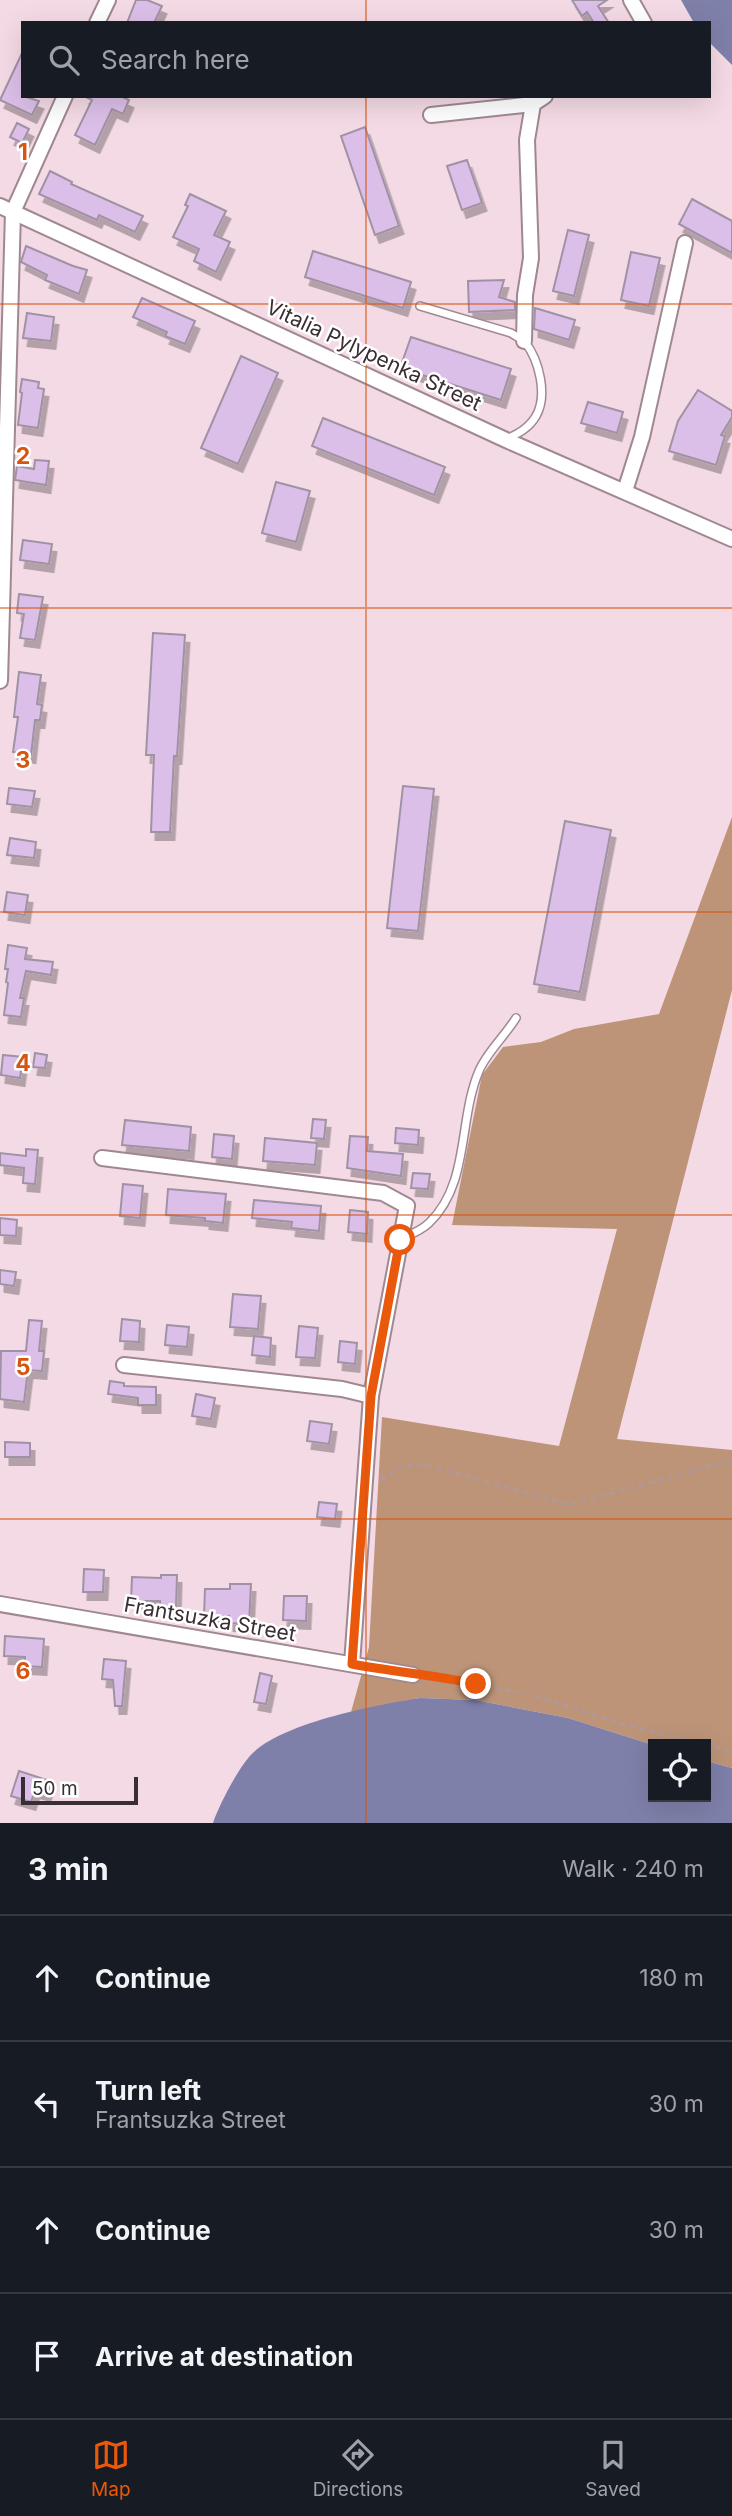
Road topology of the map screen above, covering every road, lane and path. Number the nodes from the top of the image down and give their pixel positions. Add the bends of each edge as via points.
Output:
1 (108, 0) edge
2 (631, 0) edge
3 (98, 21) edge
4 (643, 21) edge
5 (64, 98) edge
6 (539, 100) edge
7 (431, 115) dead end
8 (7, 209) edge
9 (685, 243) dead end
10 (420, 306) dead end
11 (524, 341) junction
12 (506, 440) junction
13 (625, 491) junction
14 (732, 539) edge
15 (0, 681) edge
16 (516, 1018) dead end
17 (102, 1158) dead end
18 (400, 1240) junction
19 (124, 1365) dead end
20 (371, 1396) junction
21 (732, 1460) edge
22 (379, 1482) dead end
23 (0, 1604) edge
24 (352, 1664) junction
25 (413, 1675) joint
26 (684, 1739) edge
27 (711, 1746) edge
28 (732, 1753) edge

1 - 3 street
2 - 4 street
5 - 8 street
6 - 7 street
6 - 11 street via 527,140 531,258
8 - 12 street, Vitalia Pylypenka Street
8 - 15 street
9 - 13 street via 642,438
10 - 11 lane
11 - 12 lane via 537,366 542,393 538,414 524,431
12 - 13 street, Vitalia Pylypenka Street
13 - 14 street, Vitalia Pylypenka Street
16 - 18 lane via 480,1069 450,1197 428,1225
17 - 18 street via 383,1193 407,1206
18 - 20 street
19 - 20 street
20 - 24 street
21 - 22 path via 569,1505 422,1464 394,1470
23 - 24 street, Frantsuzka Street
24 - 25 street, Frantsuzka Street
25 - 26 path via 432,1674 539,1697
27 - 28 path

